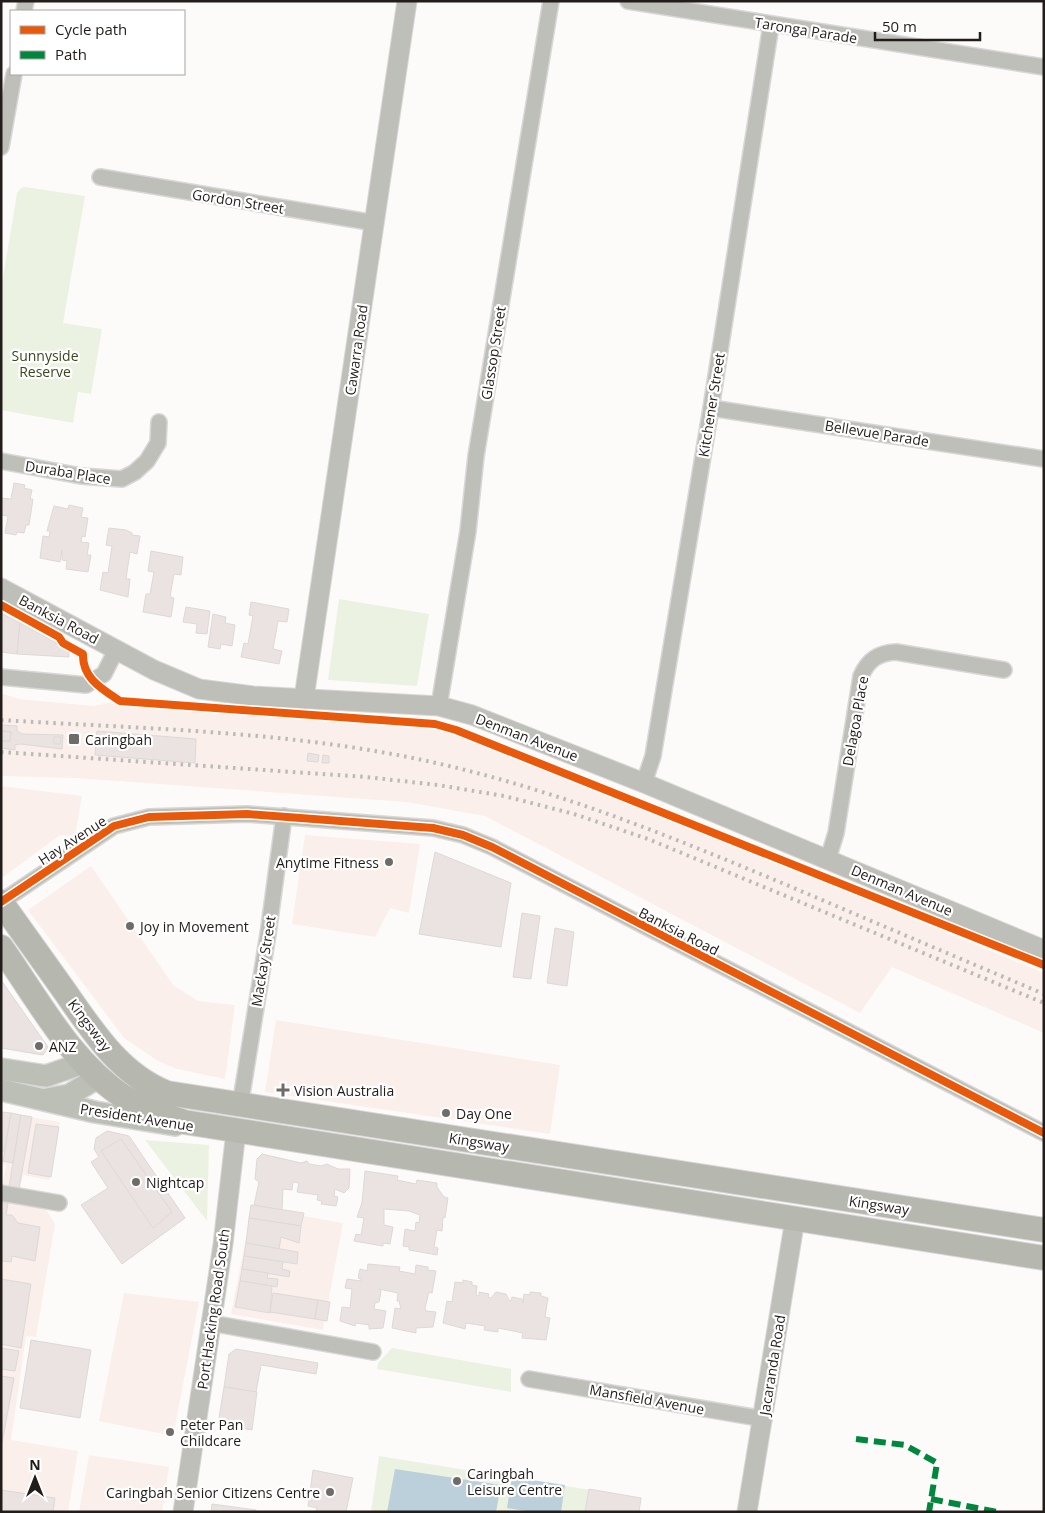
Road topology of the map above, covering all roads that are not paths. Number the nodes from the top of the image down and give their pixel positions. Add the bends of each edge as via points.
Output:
1 (408, 1) edge
2 (550, 1) edge
3 (628, 1) edge
4 (771, 25) junction
5 (1044, 67) edge
6 (14, 75) edge
7 (1, 147) edge
8 (100, 177) dead end
9 (375, 223) junction
10 (711, 408) junction
11 (159, 422) dead end
12 (1044, 459) edge
13 (1, 461) edge
14 (1, 588) edge
15 (116, 650) junction
16 (1004, 670) dead end
17 (1, 677) edge
18 (304, 698) junction
19 (438, 706) junction
20 (644, 783) junction
21 (284, 816) junction
22 (828, 859) junction
23 (1, 902) edge
24 (1, 947) edge
25 (1044, 950) edge
26 (117, 1060) junction
27 (1, 1070) edge
28 (91, 1070) junction
29 (1, 1090) edge
30 (46, 1099) junction
31 (240, 1106) junction
32 (232, 1131) junction
33 (1044, 1133) edge
34 (798, 1192) junction
35 (1, 1193) edge
36 (59, 1203) dead end
37 (795, 1219) junction
38 (1044, 1230) edge
39 (1044, 1258) edge
40 (211, 1323) junction
41 (373, 1352) dead end
42 (529, 1379) dead end
43 (764, 1419) junction
44 (183, 1512) edge
45 (747, 1512) edge

1 - 9 street, Cawarra Road
2 - 19 street, Glassop Street
3 - 4 street, Taronga Parade
4 - 5 street, Taronga Parade
4 - 10 street, Kitchener Street
6 - 7 street
8 - 9 street, Gordon Street
9 - 18 street, Cawarra Road
10 - 12 street, Bellevue Parade
10 - 20 street, Kitchener Street via 652,756
11 - 13 street, Duraba Place via 158,442 147,461 122,479 80,476
14 - 15 street, Banksia Road
15 - 17 street via 104,674 86,685
15 - 18 street, Denman Avenue via 176,681 199,689 226,694
16 - 22 street, Delagoa Place via 896,652 881,654 868,662 861,676 836,833
18 - 19 street, Denman Avenue
19 - 20 street, Denman Avenue via 472,715
20 - 22 street, Denman Avenue
21 - 23 street, Hay Avenue via 185,815 132,821 109,830
21 - 31 street, Mackay Street
21 - 33 street, Banksia Road via 433,828 463,835 492,847
22 - 25 street, Denman Avenue
23 - 26 main road, Kingsway
24 - 28 main road, Kingsway
26 - 28 main road, President Avenue
26 - 31 main road, Kingsway via 144,1082 167,1093
27 - 28 main road, President Avenue via 46,1076
28 - 30 main road, President Avenue via 69,1095
28 - 32 main road, Kingsway via 125,1097 156,1113
29 - 30 main road, President Avenue
30 - 32 main road, President Avenue via 142,1120
31 - 32 main road, Port Hacking Road South
31 - 34 main road, Kingsway
32 - 37 main road, Kingsway
32 - 40 street, Port Hacking Road South via 224,1244
34 - 37 main road
34 - 38 main road, Kingsway
35 - 36 street
37 - 39 main road, Kingsway
37 - 43 street, Jacaranda Road
40 - 41 street
40 - 44 street, Port Hacking Road South
42 - 43 street, Mansfield Avenue
43 - 45 street, Jacaranda Road

